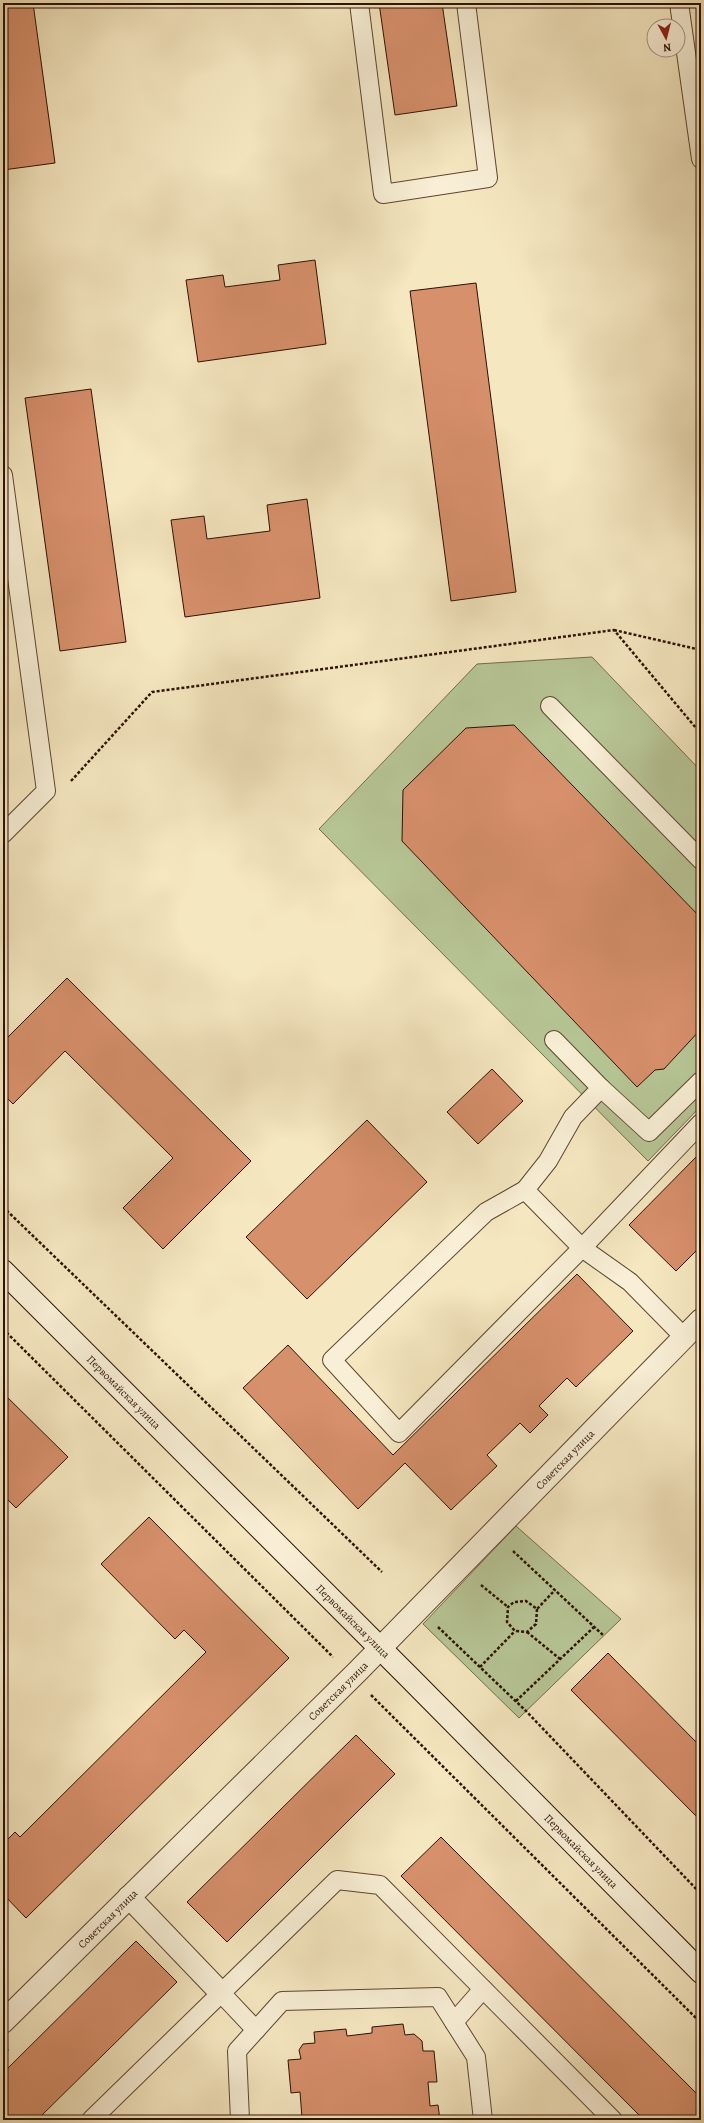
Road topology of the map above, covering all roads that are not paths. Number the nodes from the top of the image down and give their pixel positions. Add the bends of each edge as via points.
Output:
1 (359, 3) edge
2 (466, 3) edge
3 (679, 3) edge
4 (701, 159) edge
5 (3, 475) edge
6 (550, 706) dead end
7 (3, 834) edge
8 (701, 860) edge
9 (554, 1040) dead end
10 (701, 1081) edge
11 (601, 1088) junction
12 (701, 1123) edge
13 (524, 1190) junction
14 (582, 1248) junction
15 (3, 1271) edge
16 (701, 1320) edge
17 (684, 1337) junction
18 (380, 1648) junction
19 (129, 1897) junction
20 (701, 1972) edge
21 (483, 1989) junction
22 (221, 1993) junction
23 (3, 2022) edge
24 (454, 2022) junction
25 (256, 2030) junction
26 (91, 2120) edge
27 (240, 2120) edge
28 (483, 2120) edge
29 (613, 2120) edge

1 - 2 lane via 383,194 488,178
3 - 4 lane
5 - 7 lane via 46,791
6 - 8 lane
9 - 11 lane
10 - 11 lane via 648,1132
11 - 13 lane via 573,1117 548,1161
12 - 14 lane
13 - 14 lane
13 - 14 lane via 486,1212 332,1360 399,1433
14 - 17 lane via 630,1282
15 - 18 street, Первомайская улица
16 - 17 street, Советская улица
17 - 18 street, Советская улица
18 - 19 street, Советская улица
18 - 20 street, Первомайская улица
19 - 22 street
19 - 23 street, Советская улица
21 - 22 lane via 380,1885 337,1880
21 - 24 lane
21 - 29 lane
22 - 25 lane
22 - 26 lane
24 - 25 lane via 438,1997 282,2001
24 - 28 lane via 476,2057
25 - 27 lane via 237,2051

